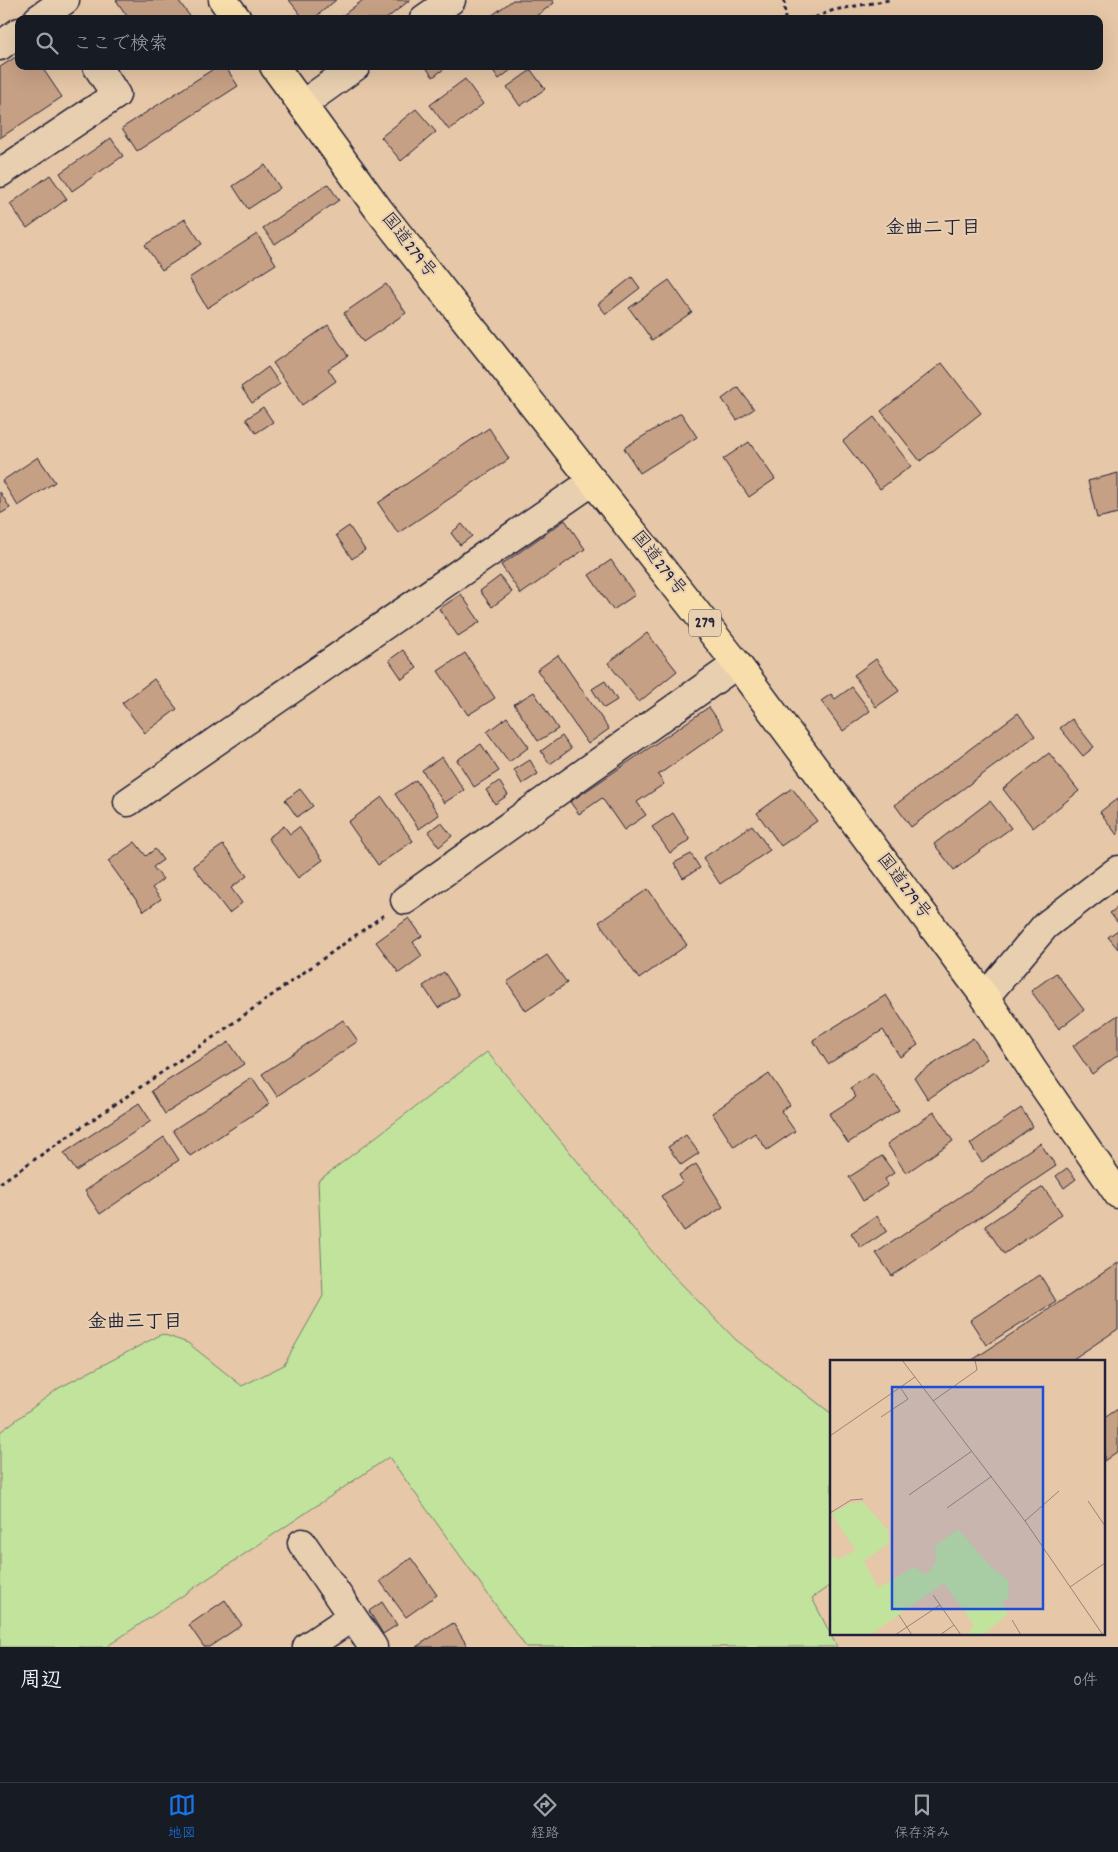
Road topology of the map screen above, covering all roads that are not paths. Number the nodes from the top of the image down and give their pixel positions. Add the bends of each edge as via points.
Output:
1 (223, 0) edge
2 (451, 0) edge
3 (234, 15) edge
4 (430, 15) edge
5 (15, 35) edge
6 (0, 46) edge
7 (100, 70) edge
8 (277, 70) edge
9 (350, 70) edge
10 (303, 104) junction
11 (0, 173) edge
12 (593, 481) junction
13 (737, 664) junction
14 (128, 802) dead end
15 (1118, 870) edge
16 (405, 900) road end
17 (984, 997) junction
18 (1118, 1194) edge
19 (302, 1543) dead end
20 (352, 1617) junction
21 (307, 1647) edge
22 (373, 1647) edge

1 - 3 highway
2 - 4 street
5 - 6 street
7 - 11 street via 116,95
8 - 10 highway, 国道279号 / 279
9 - 10 street
10 - 12 highway, 国道279号 / 279 via 379,210
12 - 13 highway, 国道279号 / 279
12 - 14 street
13 - 16 street
13 - 17 highway, 国道279号 / 279
15 - 17 street via 1045,926
17 - 18 highway, 国道279号 / 279
19 - 20 street
20 - 21 street
20 - 22 street

